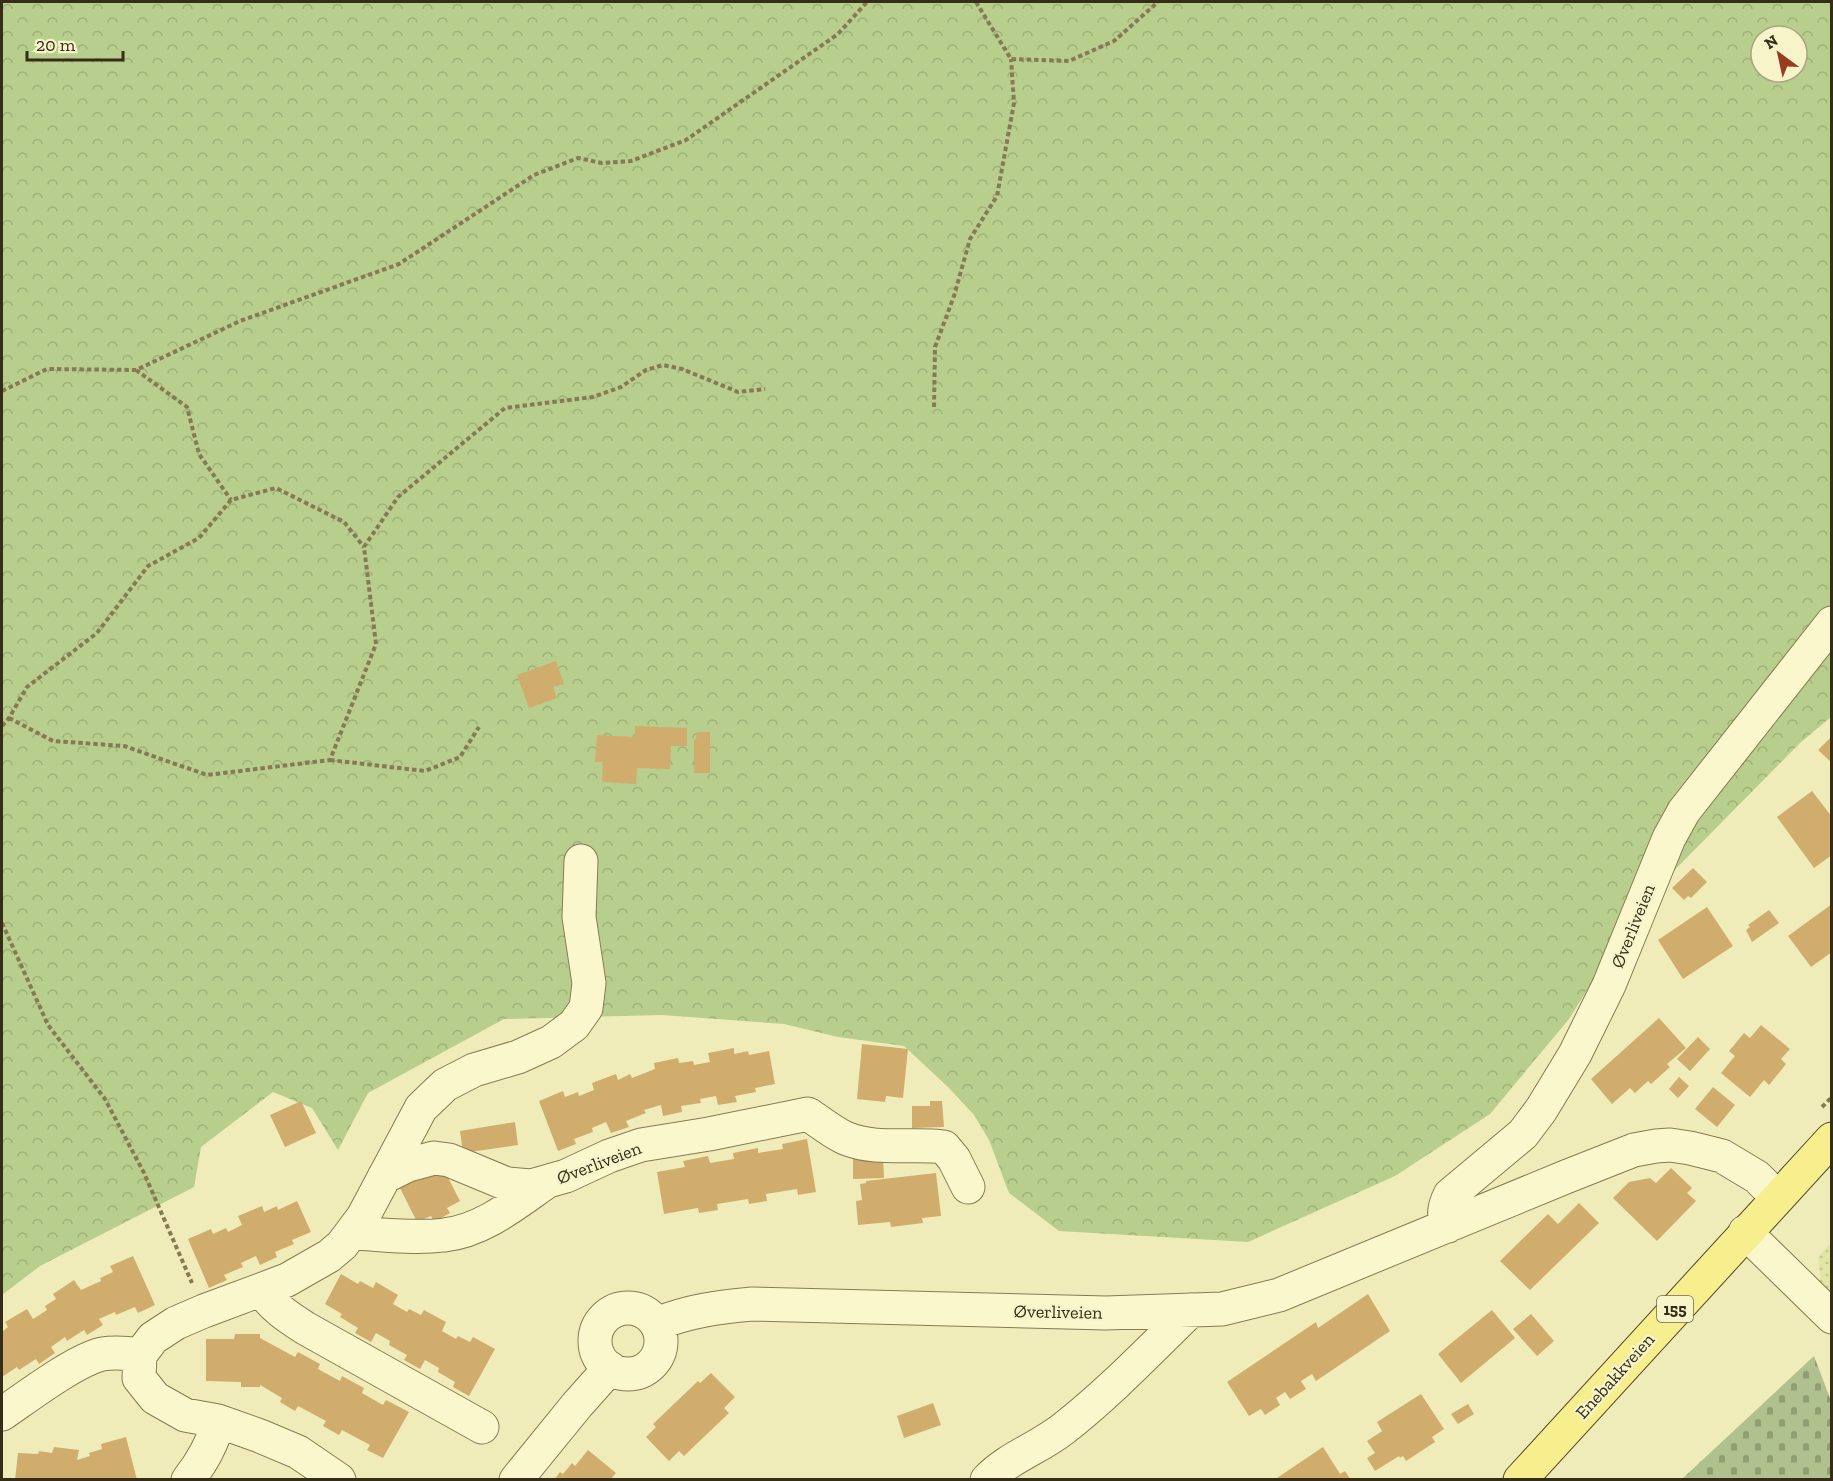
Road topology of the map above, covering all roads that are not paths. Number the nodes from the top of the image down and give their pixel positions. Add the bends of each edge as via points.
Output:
1 (1832, 623) edge
2 (581, 861) dead end
3 (1832, 1139) edge
4 (388, 1169) junction
5 (546, 1183) junction
6 (968, 1187) dead end
7 (1777, 1197) junction
8 (1448, 1226) junction
9 (1745, 1232) junction
10 (351, 1233) junction
11 (262, 1291) junction
12 (1191, 1310) junction
13 (1832, 1317) edge
14 (657, 1324) junction
15 (140, 1355) junction
16 (610, 1368) junction
17 (2, 1414) edge
18 (218, 1421) junction
19 (482, 1427) dead end
20 (188, 1479) edge
21 (339, 1479) edge
22 (516, 1479) edge
23 (987, 1479) edge
24 (1520, 1479) edge

1 - 8 street, Øverliveien via 1684,811 1575,1054 1523,1134 1450,1195 1444,1213
2 - 4 street via 579,917 589,983 586,1008 574,1025 551,1042 445,1085 421,1108
3 - 7 main road, Enebakkveien / 155
4 - 5 street, Øverliveien via 434,1158 449,1160 507,1184
4 - 10 street
5 - 6 street, Øverliveien via 641,1145 808,1114 858,1142 944,1147
5 - 10 street via 492,1218 454,1234
7 - 8 street, Øverliveien via 1757,1177 1722,1156 1690,1148 1656,1146 1634,1150
7 - 9 main road, Enebakkveien / 155
8 - 12 street, Øverliveien via 1279,1295 1222,1308
9 - 13 street
9 - 24 main road, Enebakkveien / 155
10 - 11 street via 329,1256
11 - 15 street via 176,1323 153,1338
11 - 19 street via 270,1303 305,1328
12 - 14 street, Øverliveien via 1106,1313 752,1304 687,1313
12 - 23 street via 1090,1408
14 - 16 street via 660,1347 648,1367 634,1373
14 - 16 street via 637,1308 620,1308 605,1317 595,1340 599,1356
15 - 17 street via 112,1353 86,1361
15 - 18 street via 139,1378 155,1398 185,1415
16 - 22 street
18 - 20 street via 199,1466
18 - 21 street via 298,1452

